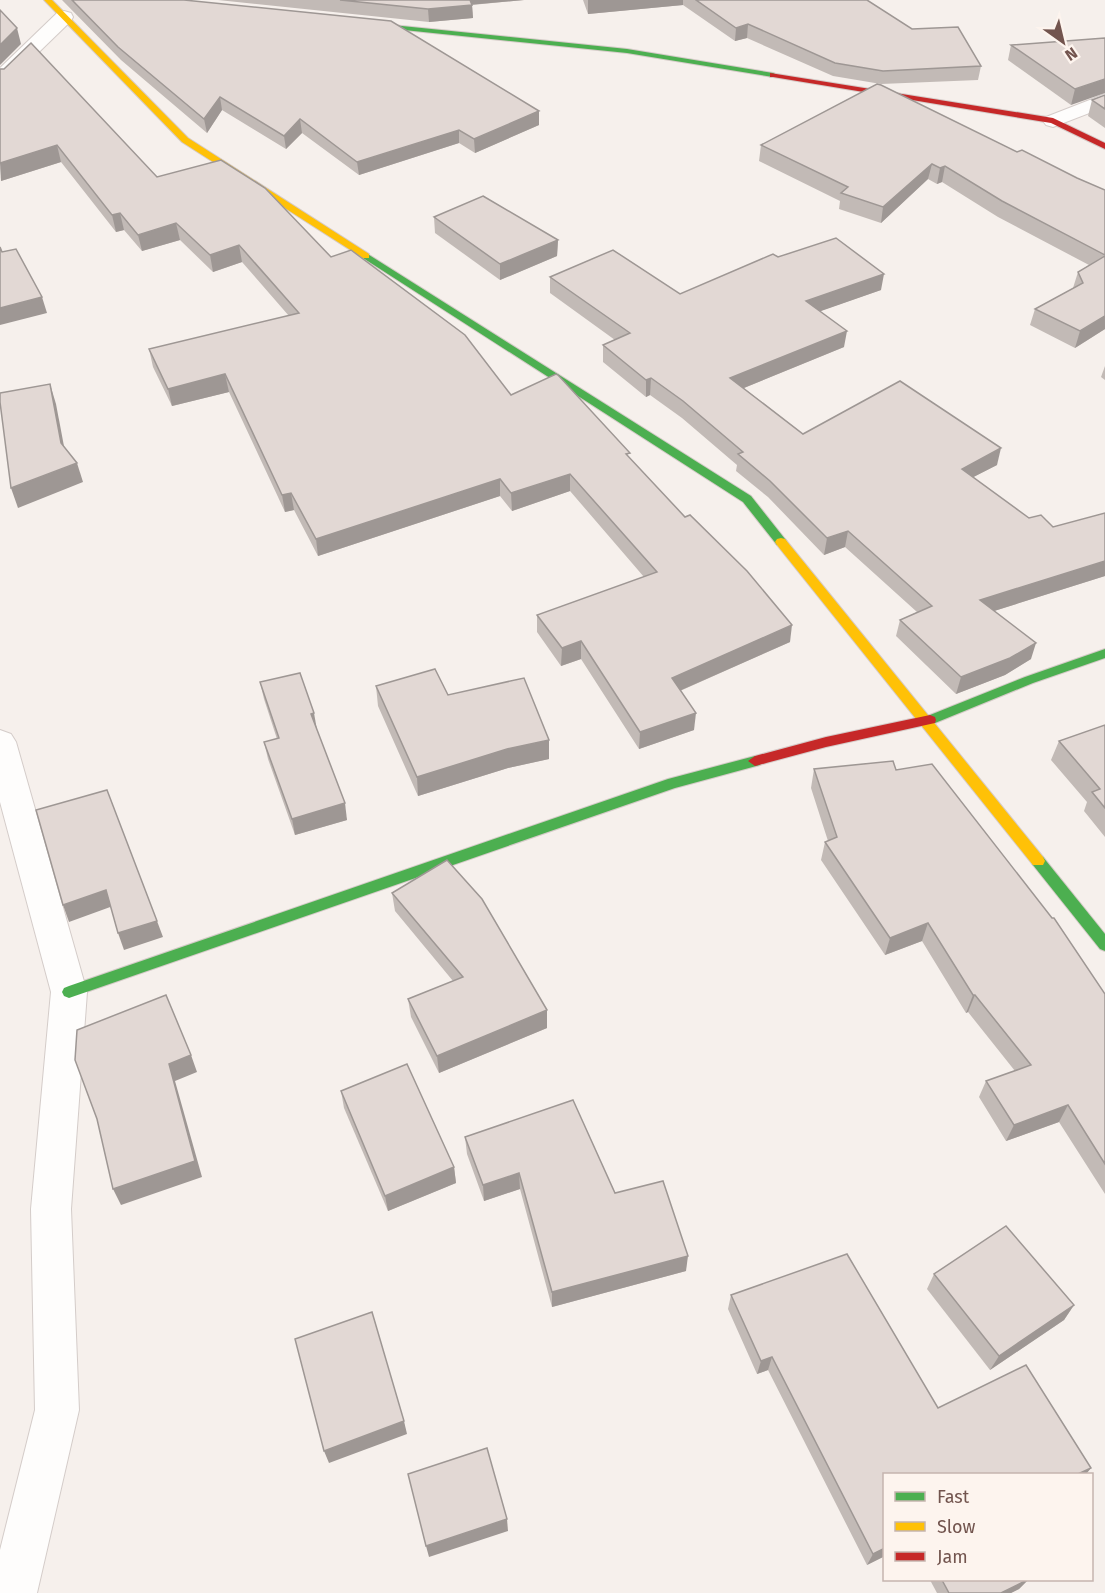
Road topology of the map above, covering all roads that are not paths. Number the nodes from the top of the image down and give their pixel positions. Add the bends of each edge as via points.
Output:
1 (48, 0) edge
2 (64, 17) junction
3 (341, 22) edge
4 (0, 79) edge
5 (1105, 100) edge
6 (1053, 121) junction
7 (1105, 146) edge
8 (1105, 653) edge
9 (926, 722) junction
10 (0, 741) edge
11 (1105, 945) edge
12 (69, 992) junction
13 (13, 1593) edge

1 - 2 street
2 - 4 street
2 - 9 street via 185,140 747,499
3 - 6 street via 627,51
5 - 6 street
6 - 7 street
8 - 9 street
9 - 11 street
9 - 12 street via 826,742 673,783
10 - 12 street
12 - 13 street via 51,1209 57,1410

